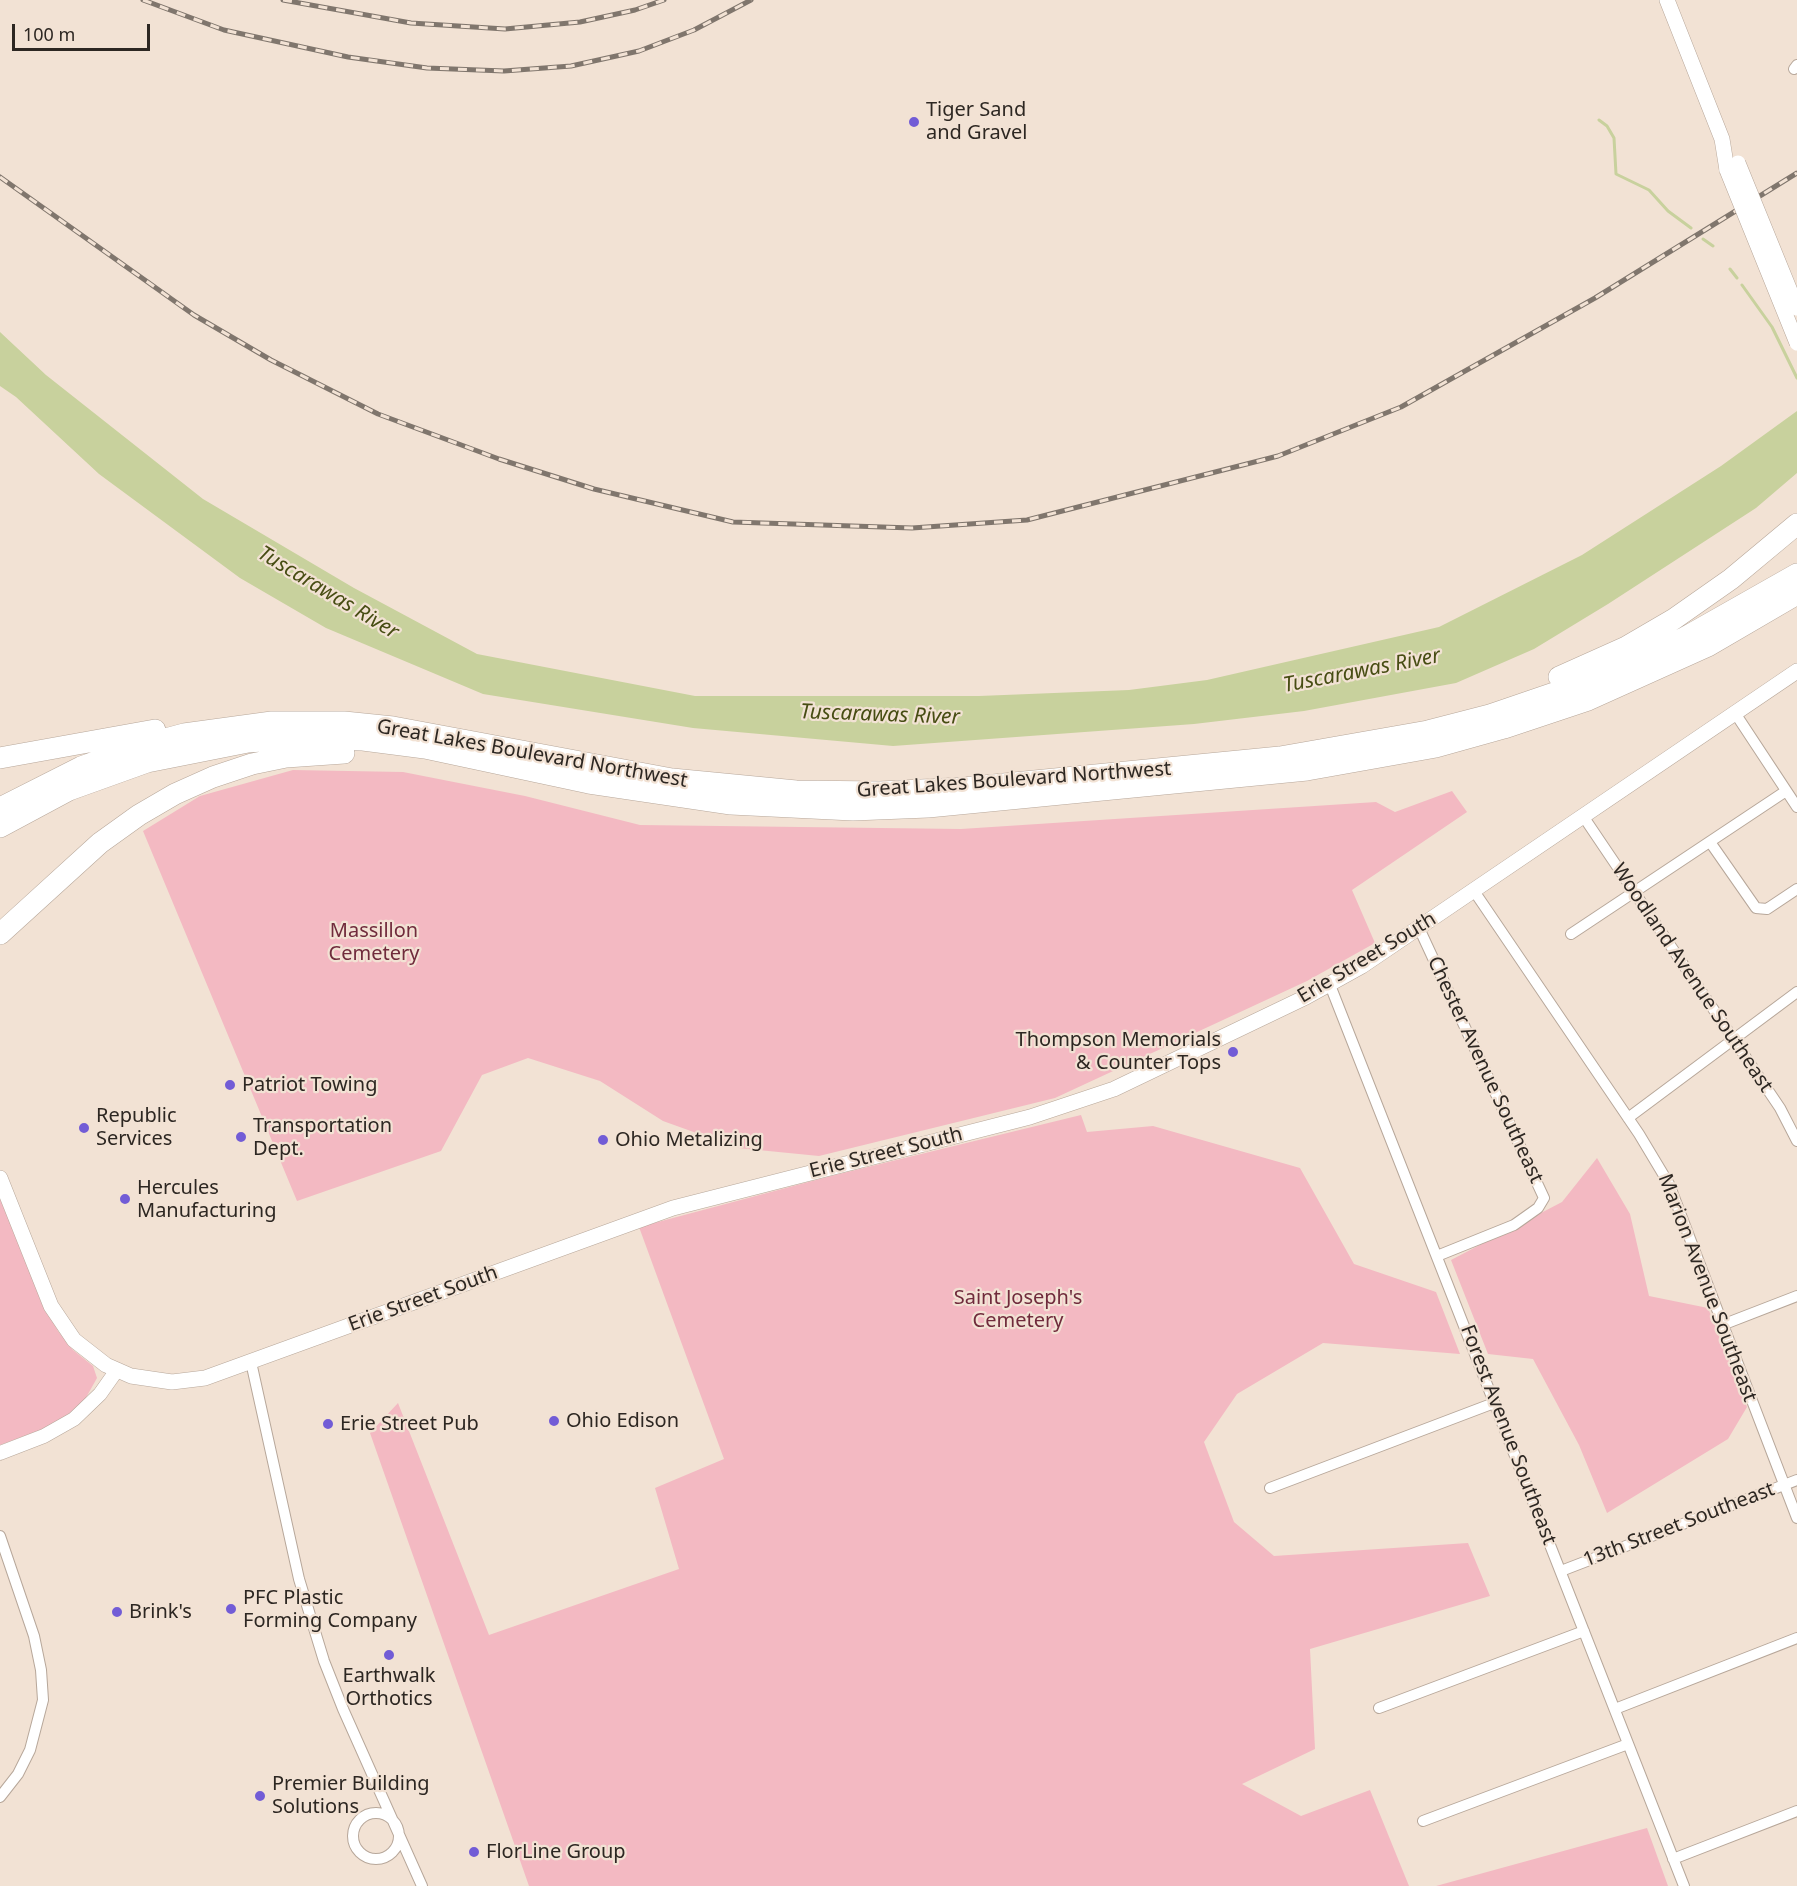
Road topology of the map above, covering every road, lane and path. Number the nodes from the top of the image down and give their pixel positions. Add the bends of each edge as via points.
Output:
1 (1667, 0) edge
2 (1733, 166) junction
3 (1797, 308) edge
4 (1797, 343) edge
5 (1797, 524) edge
6 (1797, 574) edge
7 (1797, 594) edge
8 (1797, 671) edge
9 (1735, 713) junction
10 (450, 736) junction
11 (1320, 752) junction
12 (0, 758) edge
13 (548, 773) junction
14 (1786, 791) junction
15 (1797, 807) edge
16 (0, 808) edge
17 (1583, 816) junction
18 (0, 827) edge
19 (1710, 842) junction
20 (1797, 889) edge
21 (1474, 891) junction
22 (1636, 894) junction
23 (1419, 928) junction
24 (0, 934) edge
25 (1571, 934) dead end
26 (1330, 985) junction
27 (1797, 992) edge
28 (1734, 1039) junction
29 (1628, 1118) junction
30 (1794, 1126) edge
31 (1797, 1141) edge
32 (0, 1178) edge
33 (1437, 1256) junction
34 (1797, 1296) edge
35 (1722, 1325) junction
36 (250, 1362) junction
37 (117, 1370) junction
38 (1494, 1403) junction
39 (0, 1453) edge
40 (1797, 1479) edge
41 (1784, 1484) junction
42 (1270, 1488) dead end
43 (1797, 1518) edge
44 (0, 1536) edge
45 (1561, 1571) junction
46 (1584, 1631) junction
47 (1797, 1638) edge
48 (1379, 1708) dead end
49 (1615, 1709) junction
50 (1628, 1744) junction
51 (0, 1797) edge
52 (1797, 1811) edge
53 (1423, 1821) dead end
54 (397, 1827) junction
55 (1673, 1859) junction
56 (422, 1886) edge
57 (1684, 1886) edge

1 - 2 main road
2 - 3 main road, bridge
2 - 4 main road, bridge
5 - 11 highway via 1690,609 1595,662 1499,700 1357,737
6 - 11 highway, Great Lakes Boulevard Northwest via 1684,638 1569,688 1450,726
7 - 13 highway, Great Lakes Boulevard Northwest via 1698,651 1588,700 1473,737 1316,769 974,803 853,810 721,803
8 - 9 main road, Erie Street South
9 - 14 street
9 - 17 main road, Erie Street South
10 - 11 highway, Great Lakes Boulevard Northwest via 672,779 755,789 828,792 963,788
10 - 12 highway via 373,717 290,715 134,733
10 - 16 highway, Great Lakes Boulevard Northwest via 344,722 281,722 184,734 106,757 38,786
13 - 18 highway, Great Lakes Boulevard Northwest via 388,743 267,740 147,762 69,790
13 - 24 highway via 351,753 313,753 252,764 194,785 139,815 100,843
14 - 15 street
14 - 19 street
17 - 21 main road, Erie Street South
17 - 22 street, Woodland Avenue Southeast
19 - 20 street via 1756,908 1767,909
19 - 22 street
21 - 23 main road, Erie Street South
21 - 29 street, Marion Avenue Southeast
22 - 25 street
22 - 28 street, Woodland Avenue Southeast
23 - 26 main road, Erie Street South
23 - 33 street, Chester Avenue Southeast via 1544,1198 1538,1209 1514,1226
26 - 33 street, Forest Avenue Southeast
26 - 36 main road, Erie Street South via 1096,1096 1030,1117 665,1211
27 - 28 street
28 - 29 street
28 - 30 street, Woodland Avenue Southeast
29 - 35 street, Marion Avenue Southeast via 1669,1184
30 - 31 street, Woodland Avenue Southeast
32 - 37 main road, Erie Street South via 58,1318 84,1349
33 - 38 street, Forest Avenue Southeast
34 - 35 street
35 - 41 street, Marion Avenue Southeast
36 - 37 main road, Erie Street South via 189,1381 158,1381
36 - 54 street via 310,1618 343,1709
37 - 39 street via 100,1394 74,1419 56,1431
38 - 42 street
38 - 45 street, Forest Avenue Southeast
40 - 41 street, 13th Street Southeast
41 - 43 street, Marion Avenue Southeast
41 - 45 street, 13th Street Southeast
44 - 51 street via 34,1636 43,1700 30,1750
45 - 46 street, Forest Avenue Southeast
46 - 48 street
46 - 49 street, Forest Avenue Southeast
47 - 49 street
49 - 50 street, Forest Avenue Southeast
50 - 53 street
50 - 55 street, Forest Avenue Southeast
52 - 55 street
54 - 54 street via 387,1816 365,1816 353,1833 356,1848 368,1858 383,1859 399,1842
54 - 56 street
55 - 57 street, Forest Avenue Southeast

